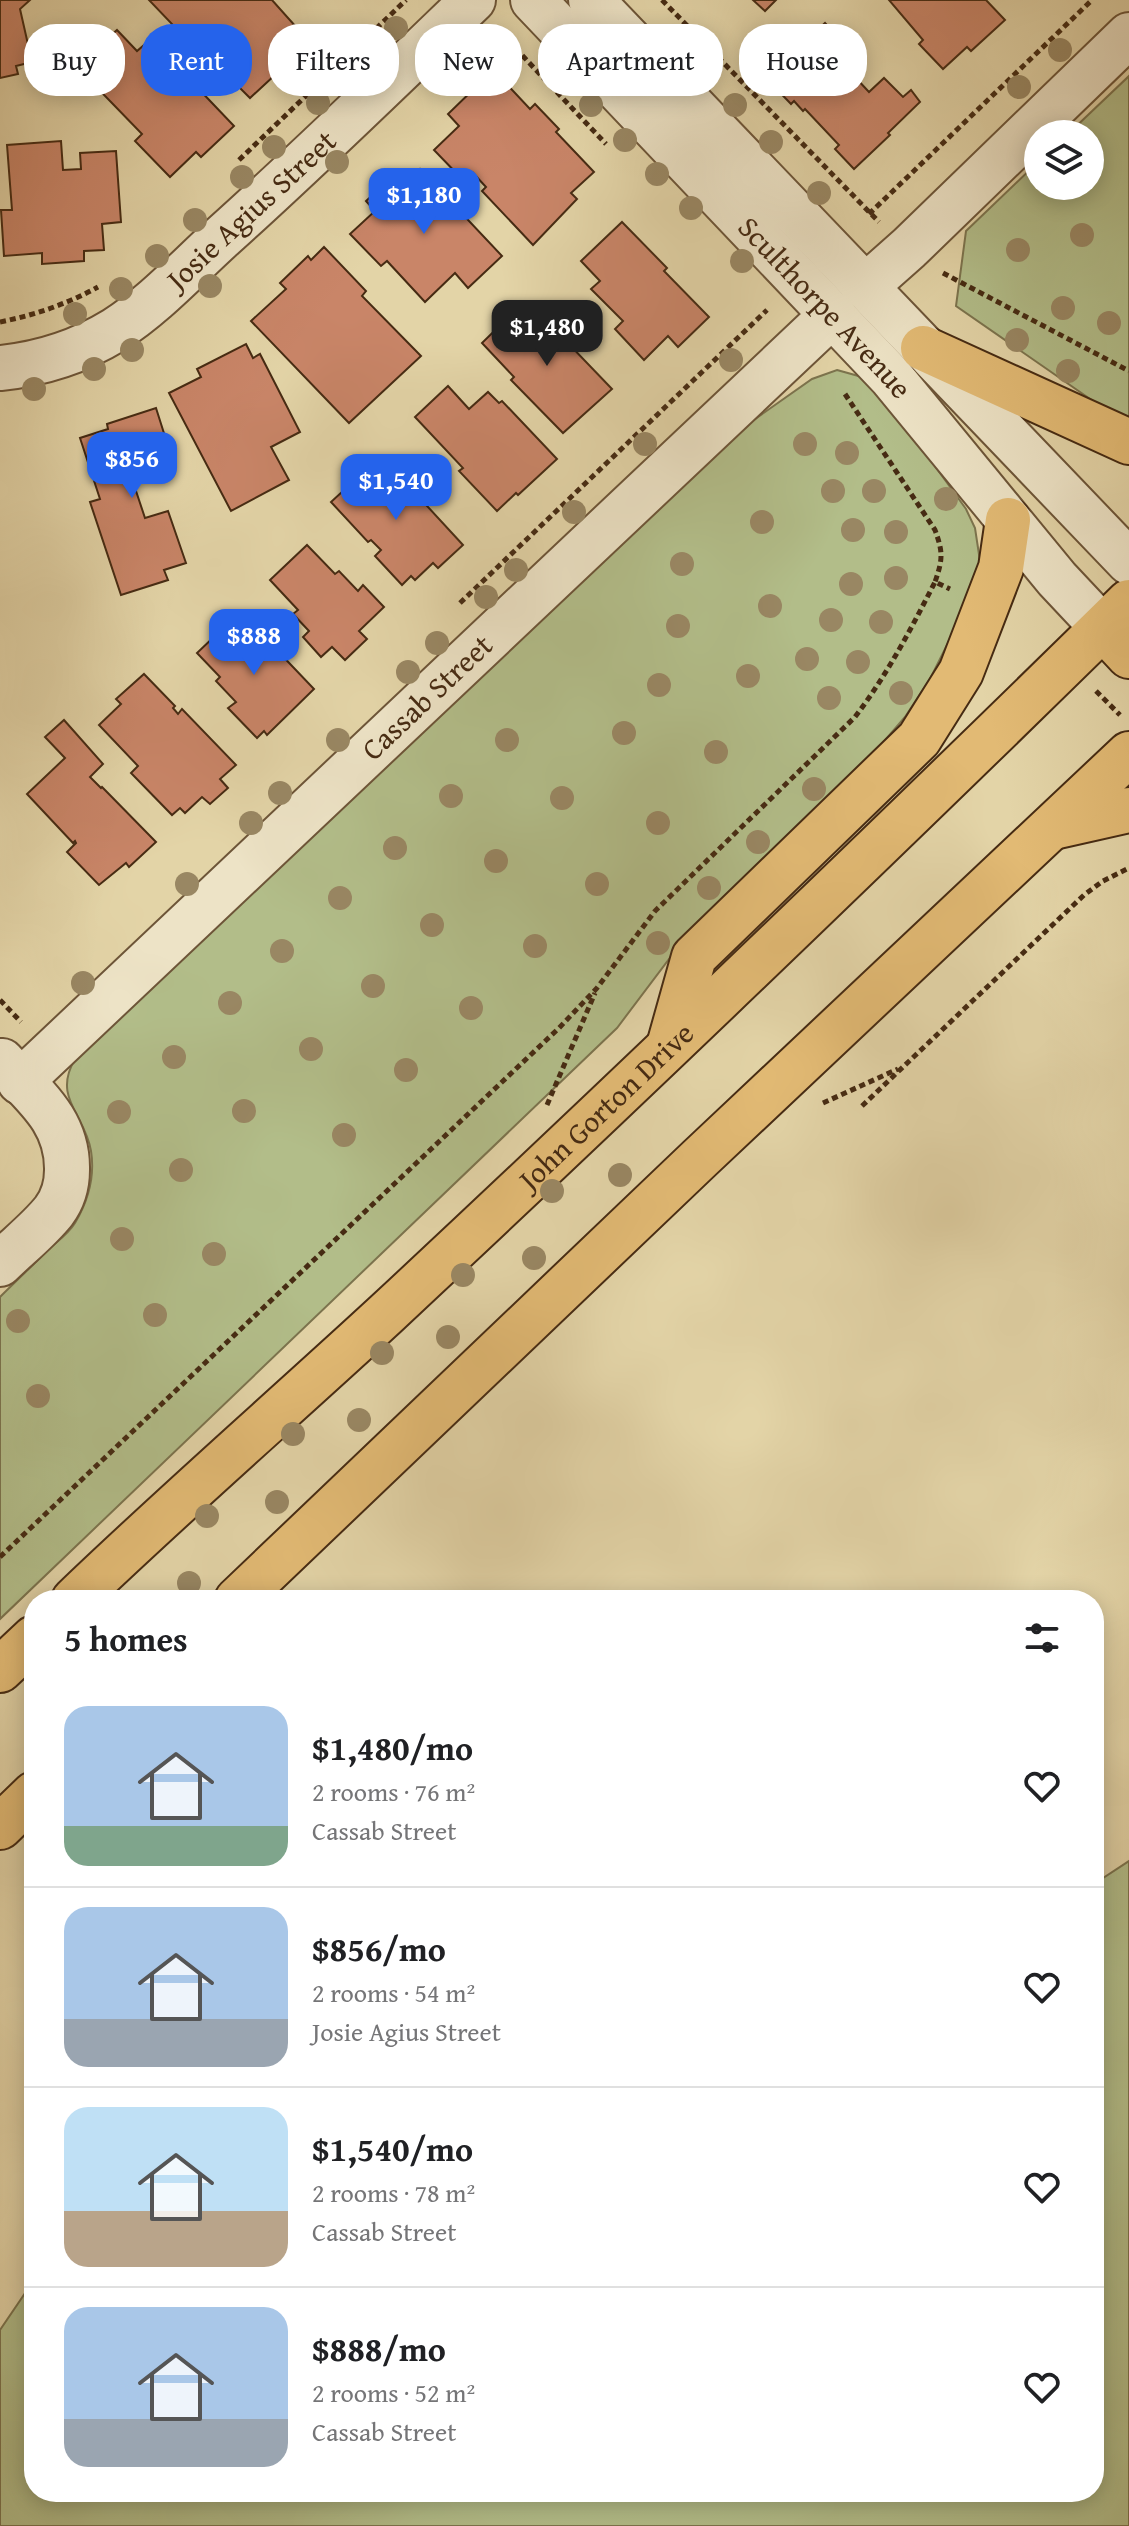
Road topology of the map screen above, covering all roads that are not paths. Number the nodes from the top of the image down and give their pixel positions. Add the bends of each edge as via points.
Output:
1 (473, 0) edge
2 (533, 0) edge
3 (591, 0) edge
4 (1129, 35) edge
5 (849, 300) junction
6 (923, 348) junction
7 (0, 368) edge
8 (1129, 442) edge
9 (1008, 520) junction
10 (1129, 562) edge
11 (1120, 628) edge
12 (1129, 754) edge
13 (1129, 810) edge
14 (1051, 827) junction
15 (669, 1046) junction
16 (10, 1070) edge
17 (0, 1264) edge
18 (84, 1590) edge
19 (247, 1590) edge
20 (24, 1647) edge
21 (0, 1670) edge
22 (24, 1804) edge
23 (0, 1827) edge

1 - 7 street, Josie Agius Street via 144,308 115,330 60,357
2 - 5 street, Sculthorpe Avenue
3 - 5 street, Sculthorpe Avenue
4 - 5 street, Cassab Street
5 - 6 street, Sculthorpe Avenue
5 - 9 street, Sculthorpe Avenue via 891,377
5 - 16 street, Cassab Street
6 - 8 main road
6 - 10 street, Sculthorpe Avenue
9 - 11 street, Sculthorpe Avenue via 1057,579
9 - 15 main road via 1001,568 961,672 919,739 694,957
11 - 15 main road, John Gorton Drive
12 - 14 main road
13 - 14 main road
14 - 19 main road
15 - 18 main road, John Gorton Drive
16 - 17 street via 60,1129 67,1182 53,1212
20 - 21 main road
22 - 23 main road

